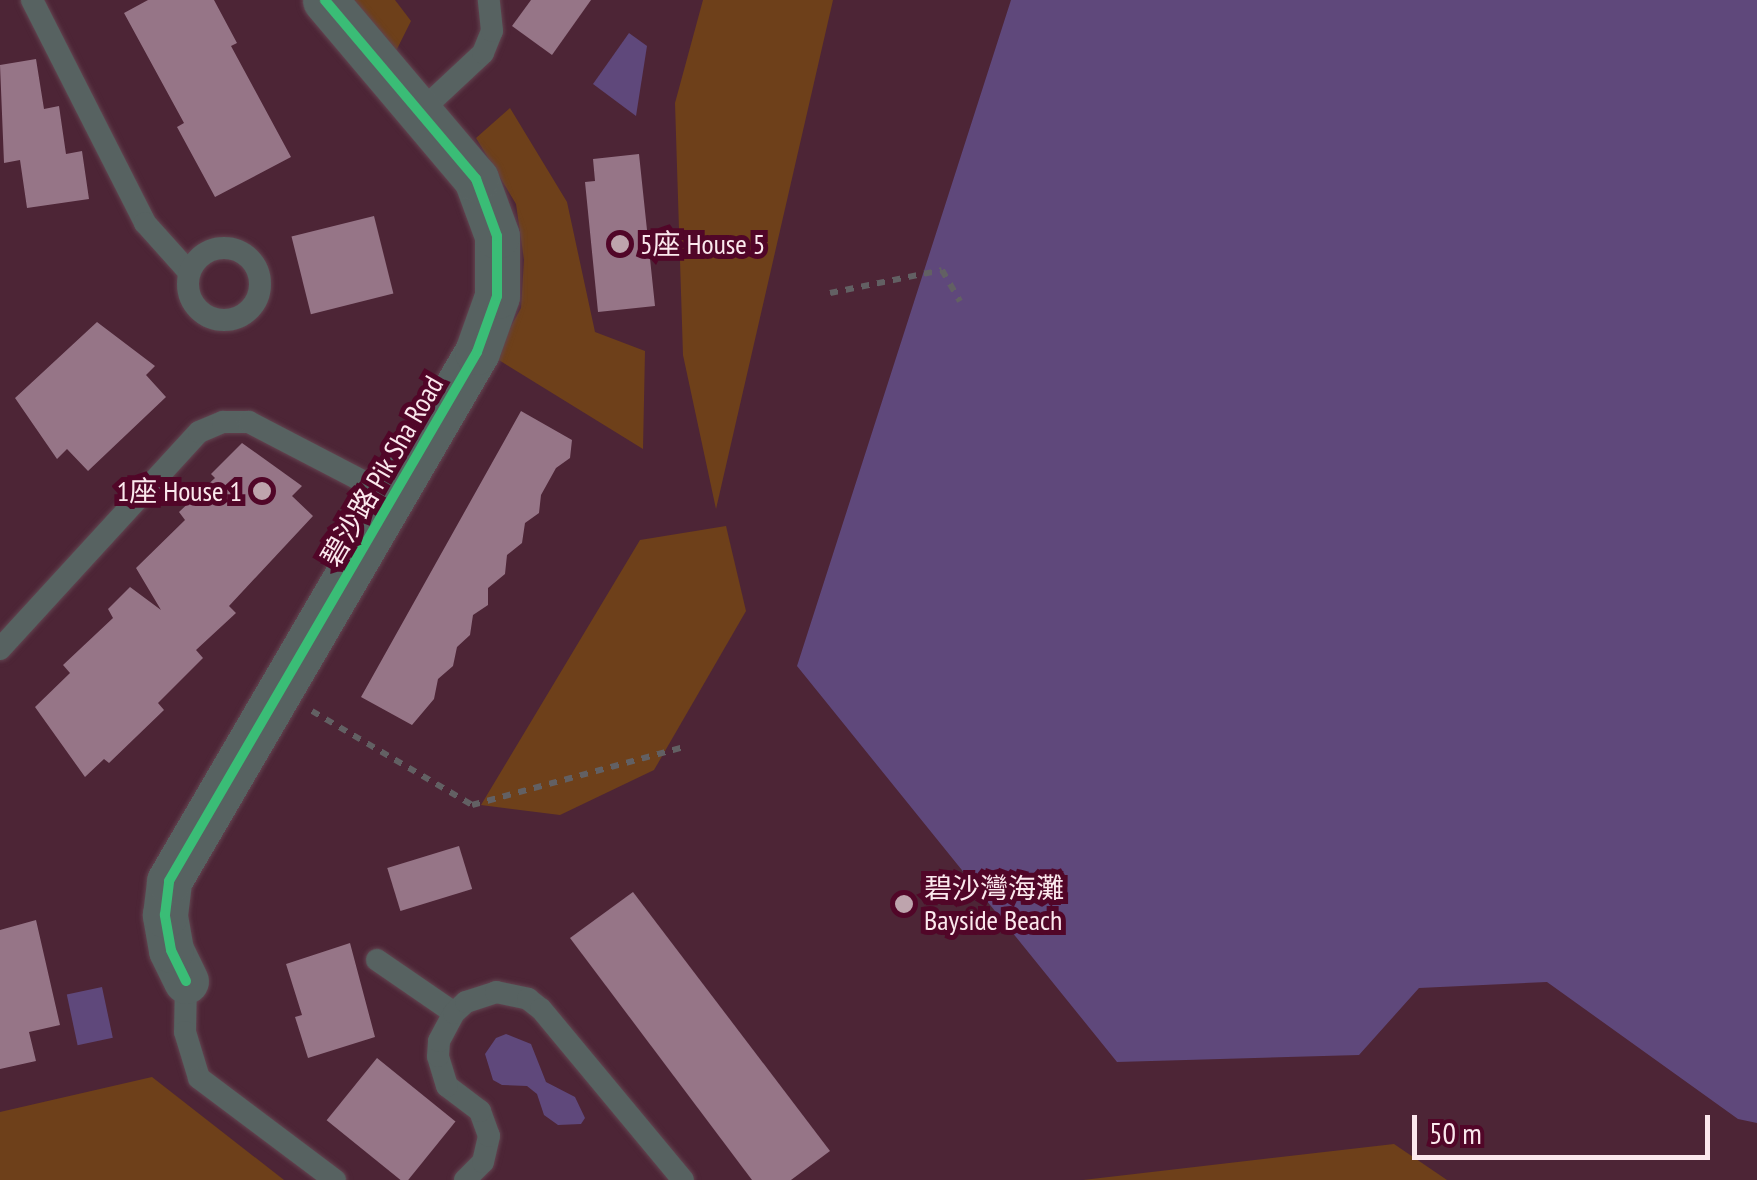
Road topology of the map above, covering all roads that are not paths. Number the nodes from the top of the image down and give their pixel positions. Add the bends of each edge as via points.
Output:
1 (32, 0) edge
2 (325, 0) edge
3 (489, 0) edge
4 (420, 112) junction
5 (189, 272) dead end
6 (394, 498) junction
7 (0, 649) edge
8 (378, 960) dead end
9 (186, 981) joint
10 (454, 1012) junction
11 (335, 1180) edge
12 (465, 1180) edge
13 (683, 1180) edge

1 - 5 lane via 145,223
2 - 4 street, 碧沙路 Pik Sha Road
3 - 4 lane via 492,32 483,53
4 - 6 street, 碧沙路 Pik Sha Road via 476,179 488,206 497,236 497,296 477,352
6 - 7 lane via 250,422 222,422 199,432
6 - 9 street, 碧沙路 Pik Sha Road via 169,881 165,916
8 - 10 lane
9 - 11 lane via 185,1032 199,1078
10 - 12 lane via 439,1040 441,1072 447,1086 480,1111 488,1136 482,1162
10 - 13 lane via 496,992 542,1009

